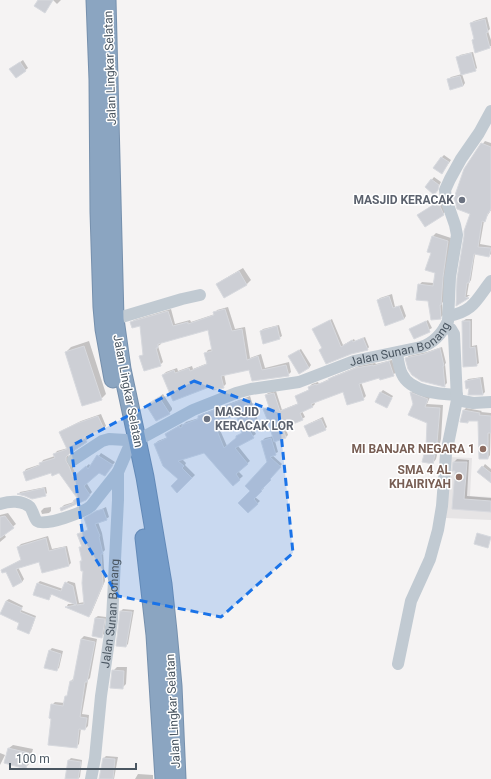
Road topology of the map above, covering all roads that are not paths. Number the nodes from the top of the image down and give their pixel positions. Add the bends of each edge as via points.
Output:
1 (95, 0) edge
2 (107, 0) edge
3 (491, 111) edge
4 (106, 194) junction
5 (491, 281) edge
6 (200, 295) dead end
7 (116, 319) junction
8 (447, 322) junction
9 (397, 352) junction
10 (457, 398) junction
11 (491, 402) edge
12 (130, 443) junction
13 (73, 460) dead end
14 (118, 472) junction
15 (0, 504) edge
16 (398, 664) dead end
17 (91, 779) edge
18 (164, 779) edge
19 (177, 779) edge

1 - 4 highway, Jalan Lingkar Selatan
2 - 4 highway, Jalan Lingkar Selatan
3 - 8 street, Jalan Sunan Bonang via 461,159 446,190 446,199 457,235 450,277
4 - 7 highway, Jalan Lingkar Selatan
4 - 12 highway, Jalan Lingkar Selatan via 102,294 104,329
5 - 8 street via 470,309
6 - 7 street
7 - 12 highway, Jalan Lingkar Selatan
8 - 9 street, Jalan Sunan Bonang via 439,336 428,345
8 - 10 street via 454,334
9 - 10 street via 402,376 410,383 430,392
9 - 12 street, Jalan Sunan Bonang via 354,361 299,382 236,393 193,410
10 - 11 street via 473,403
10 - 16 street via 446,454 438,530 430,559 411,601
12 - 13 street via 102,441
12 - 14 street, Jalan Sunan Bonang
12 - 18 highway, Jalan Lingkar Selatan via 155,635
12 - 19 highway, Jalan Lingkar Selatan via 150,503 166,608
14 - 15 street via 86,510 45,523 39,522 29,507 19,502
14 - 17 street, Jalan Sunan Bonang via 112,620

